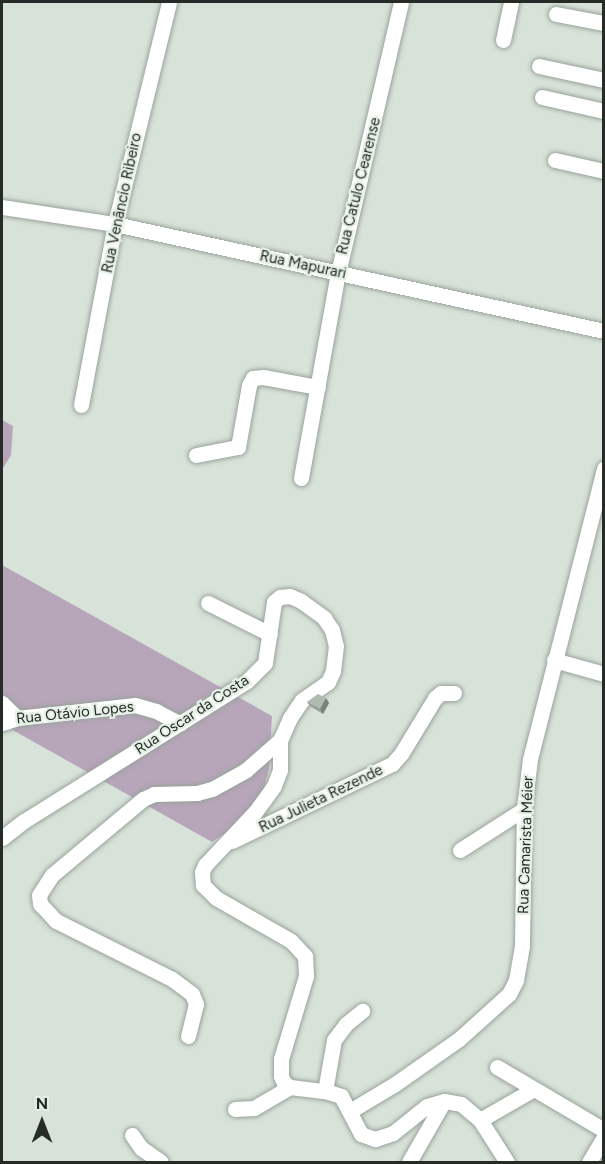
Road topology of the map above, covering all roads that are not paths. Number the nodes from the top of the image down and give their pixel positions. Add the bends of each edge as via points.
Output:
1 (168, 2) edge
2 (401, 2) edge
3 (511, 2) edge
4 (556, 14) dead end
5 (603, 23) edge
6 (503, 40) dead end
7 (539, 66) dead end
8 (603, 80) edge
9 (542, 97) dead end
10 (603, 111) edge
11 (555, 160) dead end
12 (603, 171) edge
13 (2, 207) edge
14 (115, 224) junction
15 (338, 273) junction
16 (603, 331) edge
17 (318, 387) junction
18 (81, 405) dead end
19 (196, 455) dead end
20 (603, 468) edge
21 (301, 478) dead end
22 (208, 603) dead end
23 (270, 634) junction
24 (554, 660) junction
25 (603, 674) edge
26 (454, 693) dead end
27 (2, 703) edge
28 (17, 718) junction
29 (2, 723) edge
30 (180, 724) junction
31 (280, 740) junction
32 (524, 809) junction
33 (2, 838) edge
34 (224, 845) junction
35 (460, 850) dead end
36 (362, 1011) dead end
37 (189, 1036) dead end
38 (497, 1067) dead end
39 (290, 1087) junction
40 (534, 1089) junction
41 (325, 1091) junction
42 (444, 1101) junction
43 (235, 1109) dead end
44 (350, 1111) junction
45 (480, 1120) junction
46 (603, 1130) edge
47 (132, 1135) dead end
48 (603, 1137) edge
49 (162, 1162) edge
50 (409, 1162) edge
51 (507, 1162) edge
52 (589, 1162) edge

1 - 14 street, Rua Venâncio Ribeiro
2 - 15 street, Rua Catulo Cearense
3 - 6 street
4 - 5 street
7 - 8 street
9 - 10 street
11 - 12 street
13 - 14 street, Rua Mapurari
14 - 15 street, Rua Mapurari
14 - 18 street, Rua Venâncio Ribeiro
15 - 16 street, Rua Mapurari
15 - 17 street, Rua Catulo Cearense
17 - 19 street via 253,378 238,447
17 - 21 street, Rua Catulo Cearense
20 - 24 street, Rua Camarista Méier
22 - 23 street
23 - 30 street, Rua Oscar da Costa via 265,663 258,671
23 - 31 street, Rua Oscar da Costa via 274,602 290,596 324,618 336,646 331,678 302,700
24 - 25 street
24 - 32 street, Rua Camarista Méier via 530,759
26 - 34 street, Rua Julieta Rezende via 441,693 435,698 392,764
27 - 28 street
28 - 29 street, Rua Otávio Lopes
28 - 30 street, Rua Otávio Lopes via 135,705
30 - 33 street, Rua Oscar da Costa
31 - 34 street, Rua Oscar da Costa via 280,770 274,786
31 - 37 street via 246,770 212,789 154,794 143,799 52,875 39,895 40,904 56,921 172,979 192,994 196,1004
32 - 35 street
32 - 44 street, Rua Camarista Méier via 522,945 516,980 509,993 459,1039
34 - 39 street, Rua Oscar da Costa via 202,872 203,885 291,941 305,956 306,976 280,1059 281,1076
36 - 41 street via 334,1040
38 - 40 street
39 - 41 street
39 - 43 street via 254,1108
40 - 45 street
40 - 46 street
41 - 44 street via 341,1096
42 - 44 street via 427,1106 393,1132 375,1139 361,1134
42 - 45 street via 462,1104
42 - 50 street
45 - 51 street
47 - 49 street via 141,1148
48 - 52 street

